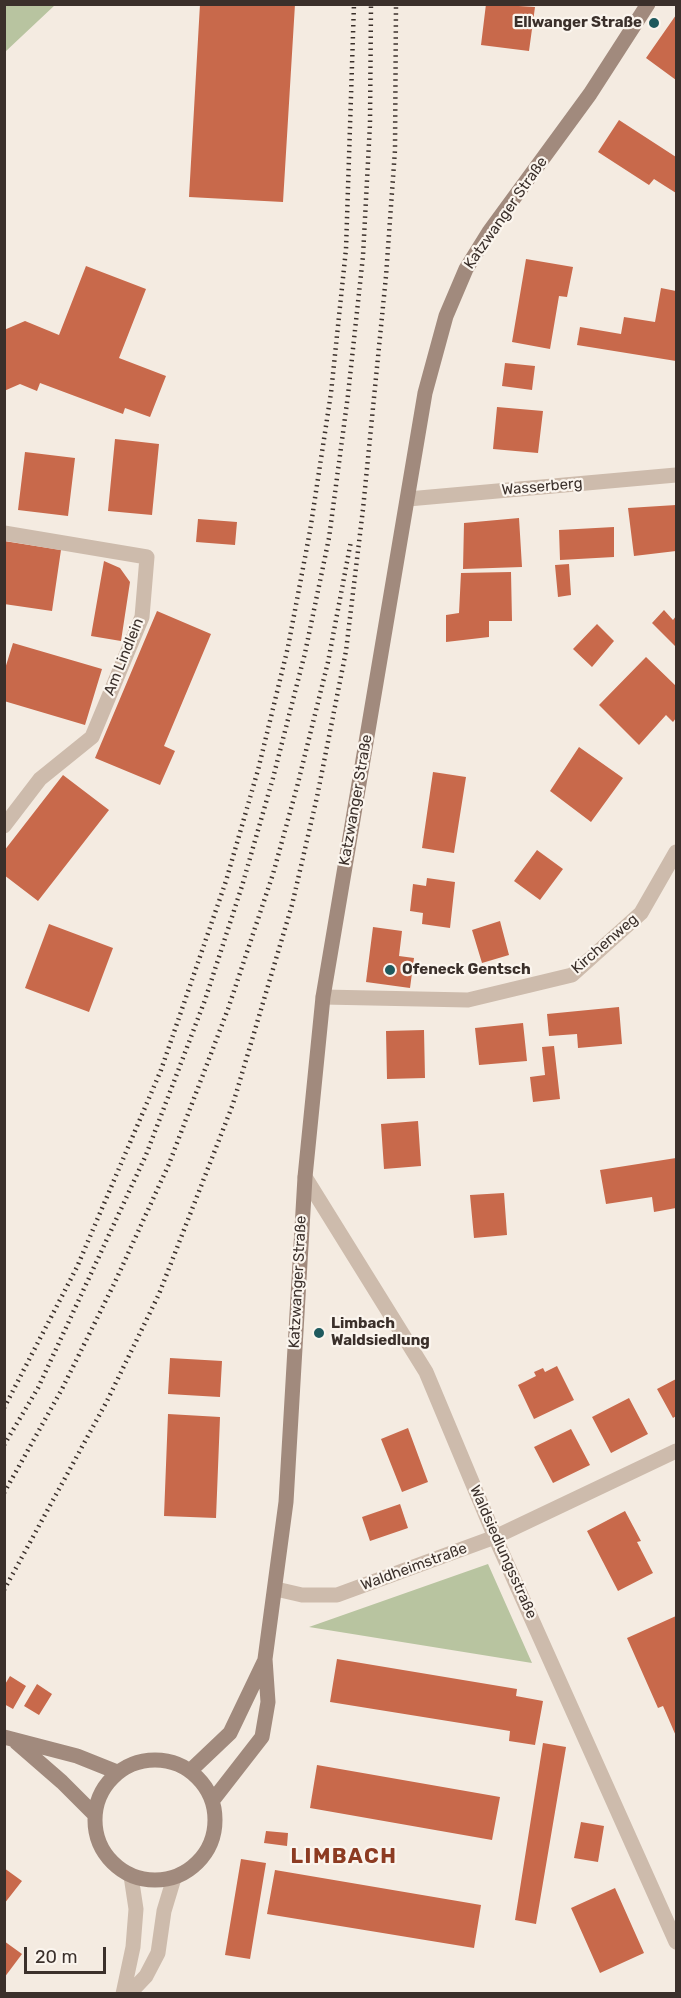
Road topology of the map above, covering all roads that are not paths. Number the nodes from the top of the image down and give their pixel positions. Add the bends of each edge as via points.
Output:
1 (648, 4) edge
2 (676, 475) edge
3 (408, 499) junction
4 (4, 533) edge
5 (4, 826) edge
6 (676, 852) edge
7 (323, 996) junction
8 (305, 1176) junction
9 (676, 1451) edge
10 (495, 1538) junction
11 (276, 1589) junction
12 (265, 1659) junction
13 (9, 1739) edge
14 (190, 1771) junction
15 (117, 1773) junction
16 (213, 1800) junction
17 (94, 1814) junction
18 (131, 1876) junction
19 (174, 1878) junction
20 (676, 1942) edge
21 (123, 1994) edge
22 (129, 1994) edge

1 - 3 main road, Katzwanger Straße via 590,94 466,269 446,316 425,393
2 - 3 street, Wasserberg
3 - 7 main road, Katzwanger Straße
4 - 5 street, Am Lindlein via 147,557 142,617 92,737 39,780
6 - 7 street, Kirchenweg via 641,913 572,975 468,1000
7 - 8 main road, Katzwanger Straße
8 - 10 street, Waldsiedlungsstraße via 426,1372
8 - 11 main road, Katzwanger Straße via 286,1502
9 - 10 street, Waldheimstraße
10 - 11 street, Waldheimstraße via 337,1595 302,1595
10 - 20 street, Waldsiedlungsstraße
11 - 12 main road, Katzwanger Straße
12 - 14 main road, Katzwanger Straße via 230,1733
12 - 16 main road, Katzwanger Straße via 268,1702 262,1737
13 - 15 main road via 77,1756
13 - 17 main road
14 - 15 main road via 166,1760 141,1761
14 - 16 main road
15 - 17 main road via 101,1791
16 - 19 main road via 216,1821 211,1845 196,1866
17 - 18 main road via 97,1840 110,1862
18 - 19 main road via 152,1881
18 - 21 street via 136,1909
19 - 22 street via 158,1953 146,1976

